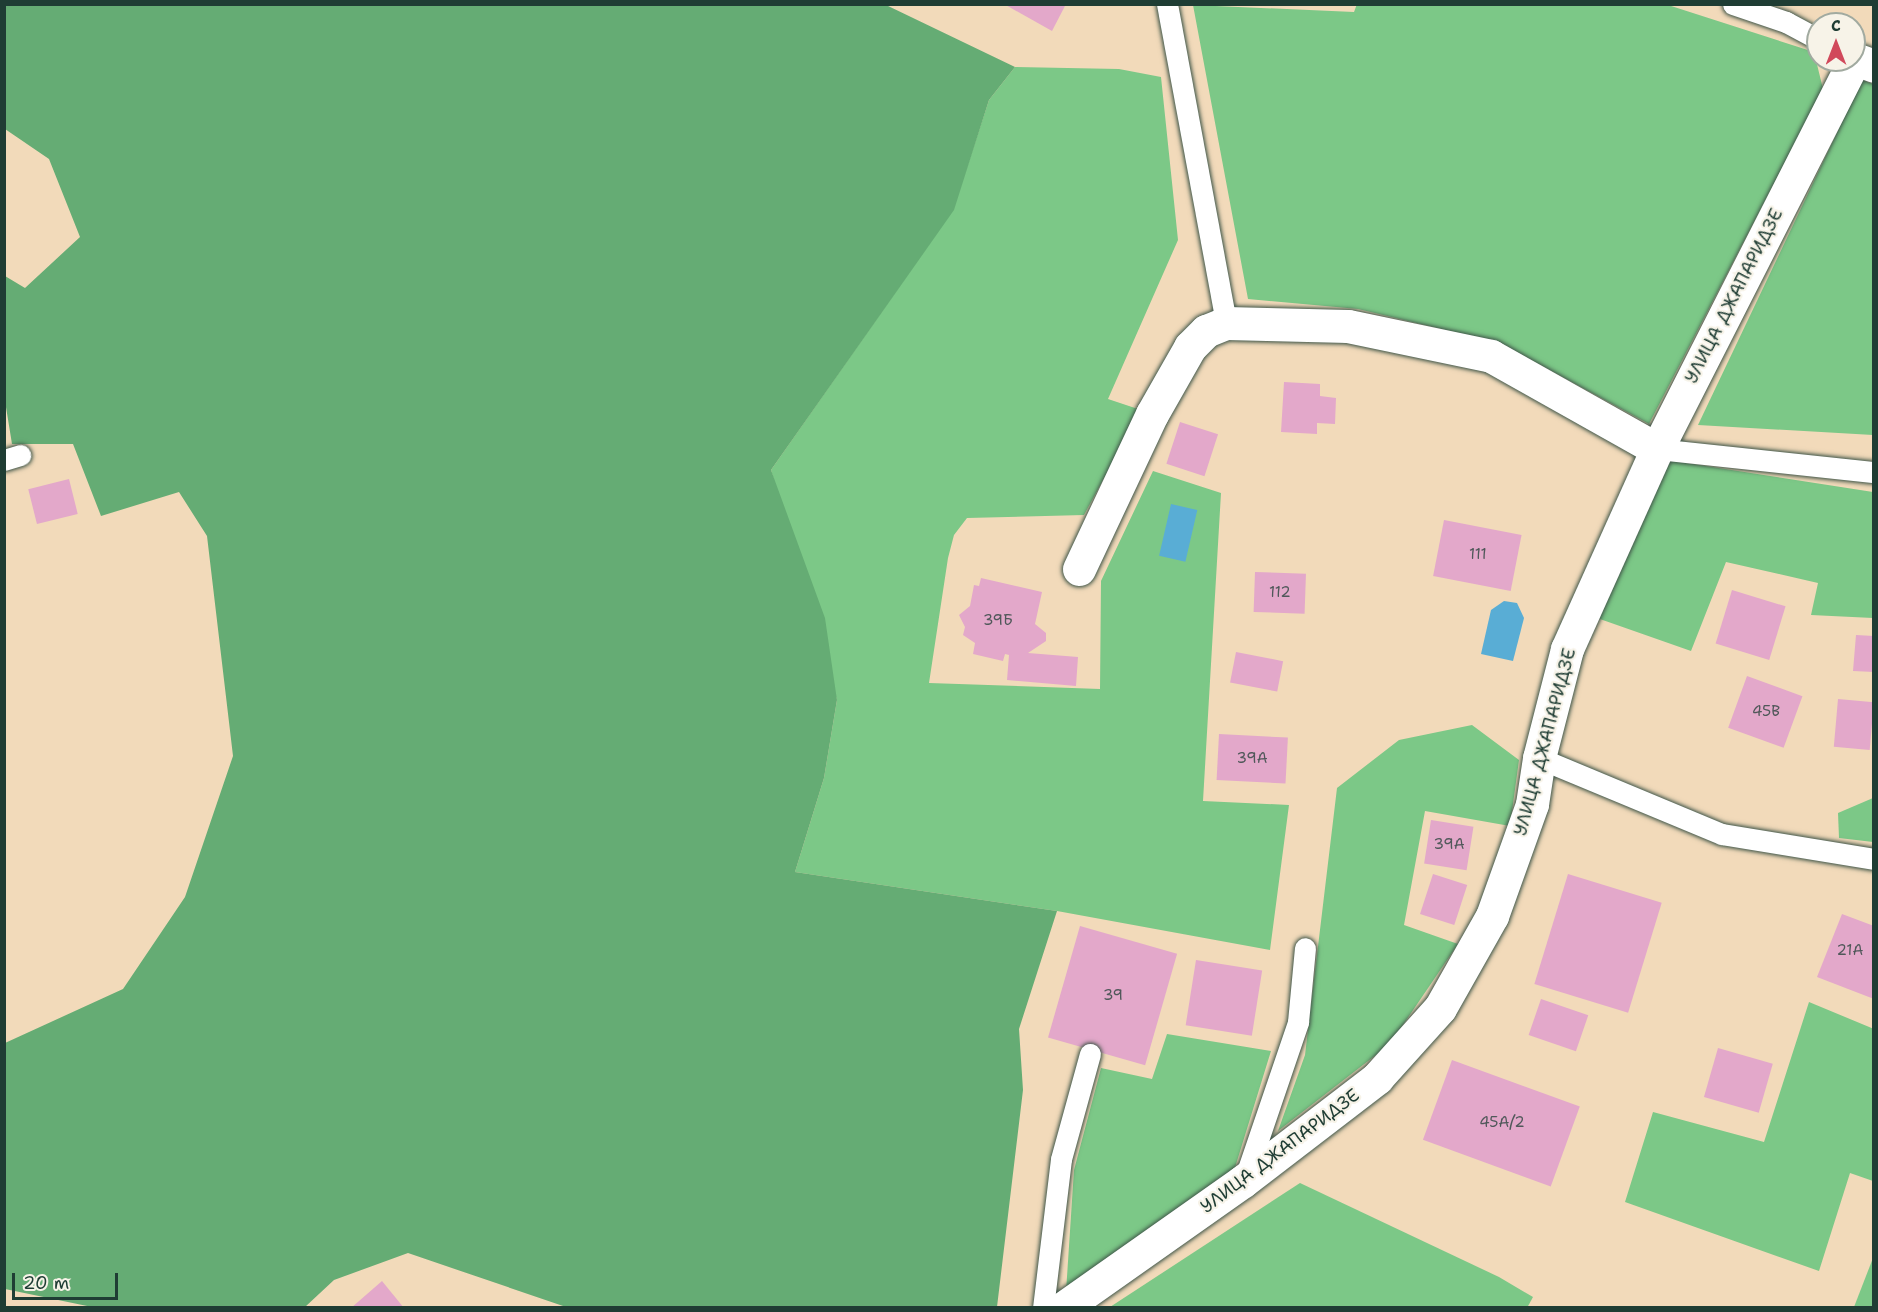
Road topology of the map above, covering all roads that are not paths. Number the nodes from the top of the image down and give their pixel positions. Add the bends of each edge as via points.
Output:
1 (1167, 4) edge
2 (1733, 4) edge
3 (1806, 33) edge
4 (1855, 72) edge
5 (1226, 323) junction
6 (1656, 449) junction
7 (1874, 472) edge
8 (1079, 569) dead end
9 (1539, 758) junction
10 (1874, 859) edge
11 (1305, 948) dead end
12 (1090, 1054) dead end
13 (1243, 1181) junction
14 (1043, 1308) edge
15 (1063, 1308) edge

1 - 5 lane
2 - 3 lane
4 - 6 street, УЛИЦА ДЖАПАРИДЗЕ
5 - 6 street via 1348,326 1491,356
5 - 8 street via 1206,331 1190,347 1152,414
6 - 7 lane
6 - 9 street, УЛИЦА ДЖАПАРИДЗЕ via 1568,649
9 - 10 lane via 1722,834
9 - 13 street, УЛИЦА ДЖАПАРИДЗЕ via 1532,804 1492,916 1440,1008 1377,1078
11 - 13 lane via 1298,1022
12 - 14 lane via 1060,1159
13 - 15 street, УЛИЦА ДЖАПАРИДЗЕ

